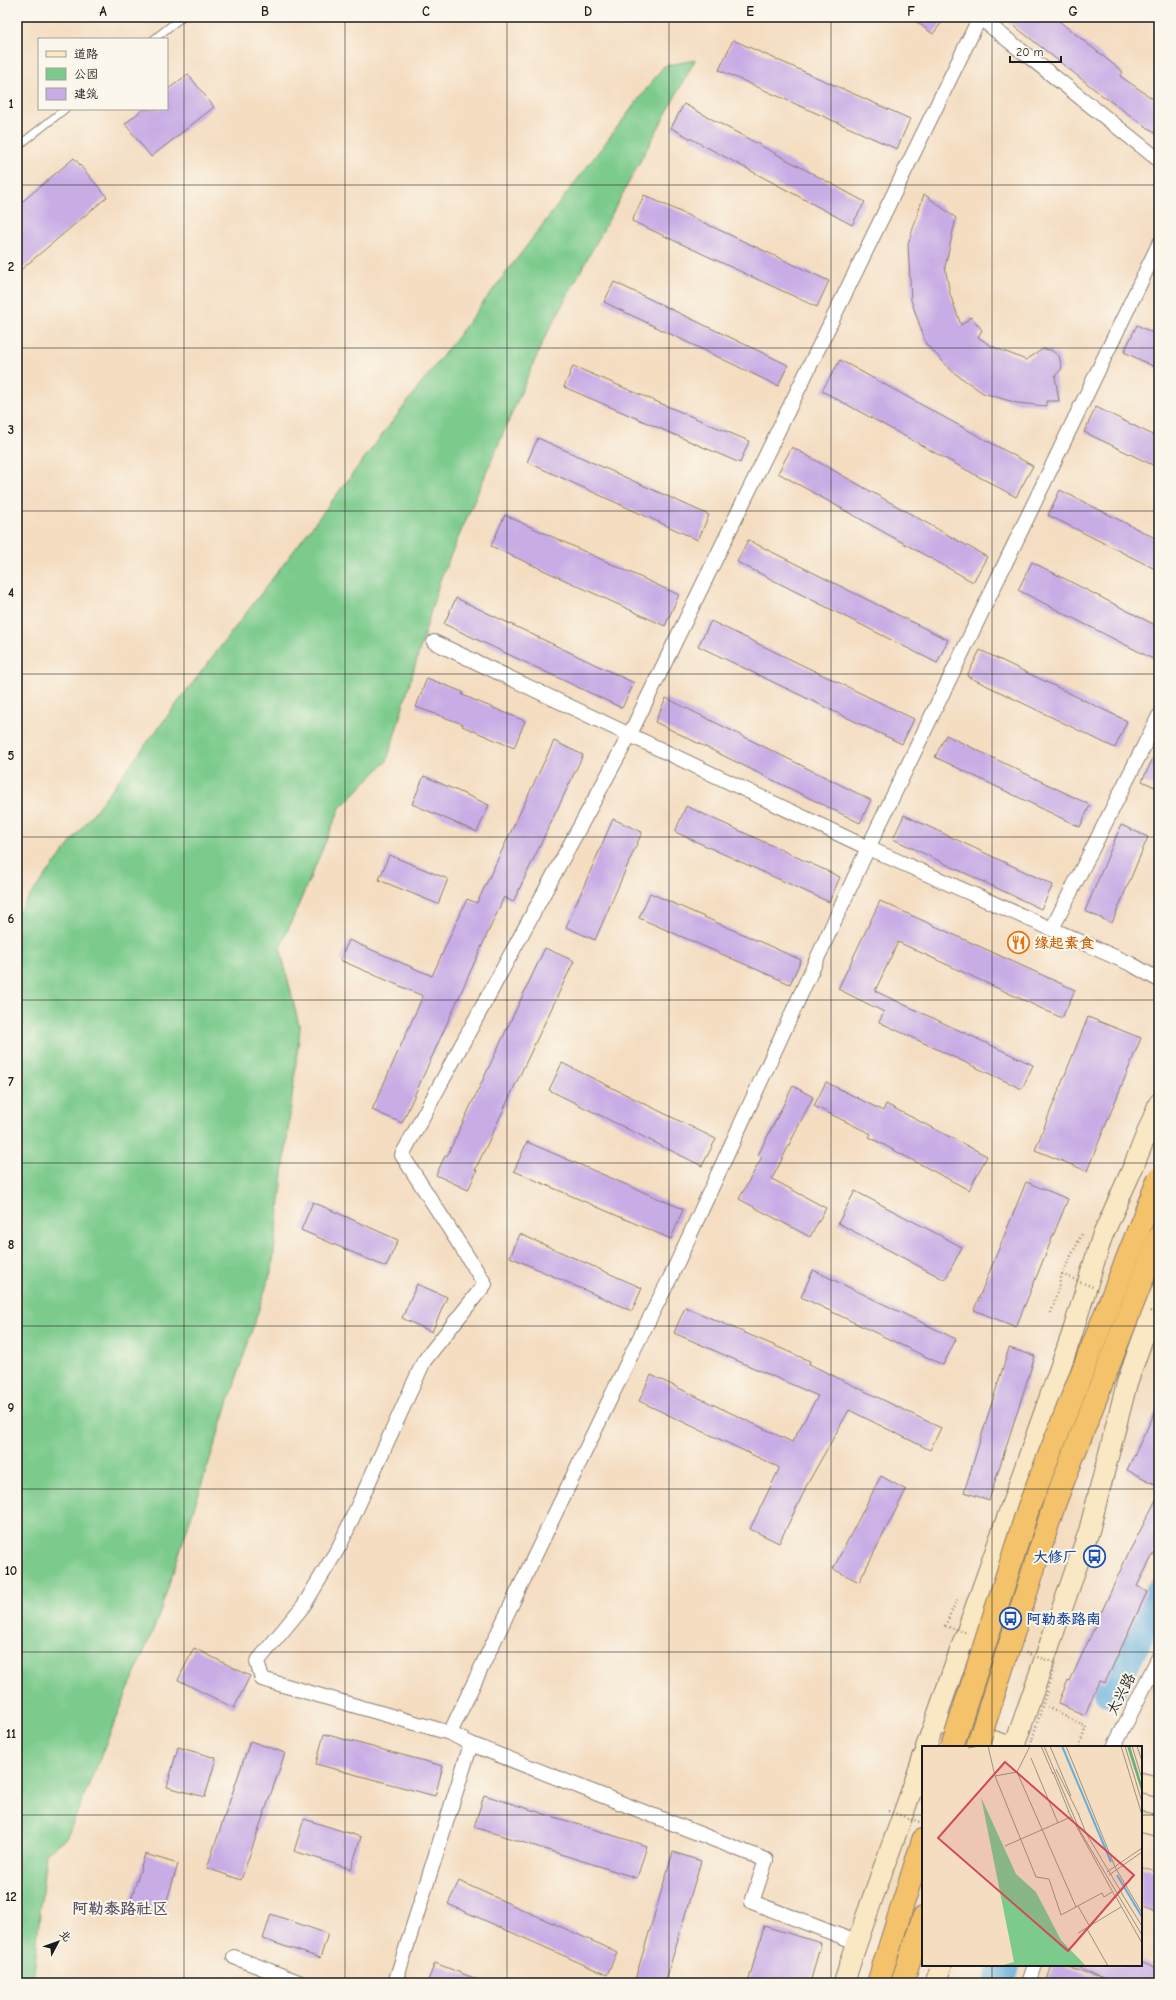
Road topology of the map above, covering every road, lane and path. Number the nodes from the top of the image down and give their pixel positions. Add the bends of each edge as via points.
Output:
1 (182, 17) edge
2 (979, 17) edge
3 (155, 38) edge
4 (64, 110) edge
5 (17, 147) edge
6 (1159, 160) edge
7 (1159, 244) edge
8 (434, 642) dead end
9 (1159, 716) edge
10 (629, 736) junction
11 (868, 848) junction
12 (1052, 929) junction
13 (1159, 980) edge
14 (1159, 1103) edge
15 (1159, 1178) edge
16 (1083, 1232) dead end
17 (1159, 1237) edge
18 (1159, 1292) edge
19 (1051, 1313) dead end
20 (959, 1594) dead end
21 (945, 1626) dead end
22 (1159, 1657) edge
23 (1043, 1705) dead end
24 (935, 1722) junction
25 (450, 1733) junction
26 (471, 1744) junction
27 (927, 1746) edge
28 (952, 1746) edge
29 (977, 1746) edge
30 (1010, 1746) edge
31 (1013, 1746) edge
32 (1079, 1746) edge
33 (1114, 1746) edge
34 (922, 1762) edge
35 (1142, 1783) edge
36 (1159, 1787) edge
37 (888, 1812) dead end
38 (1142, 1822) edge
39 (922, 1823) edge
40 (1159, 1826) edge
41 (922, 1843) edge
42 (922, 1921) edge
43 (856, 1942) junction
44 (234, 1957) dead end
45 (942, 1966) edge
46 (1035, 1966) edge
47 (301, 1983) edge
48 (395, 1983) edge
49 (844, 1983) edge
50 (878, 1983) edge
51 (902, 1983) edge
52 (935, 1983) edge
53 (1029, 1983) edge

1 - 3 lane
2 - 6 street
2 - 10 street
4 - 5 lane
7 - 11 street
8 - 10 street
9 - 12 street
10 - 11 street
10 - 25 street via 402,1155 485,1284 424,1361 340,1545 304,1605 257,1662 262,1679
11 - 12 street
11 - 25 street via 671,1276 628,1360
12 - 13 street via 1131,964
14 - 24 main road via 1102,1237 1072,1334
15 - 28 highway, bridge via 1029,1506
16 - 19 path via 1062,1274
17 - 29 highway, bridge via 1055,1502
18 - 31 main road via 1127,1383 1089,1531
20 - 21 path
22 - 33 street, 太兴路
23 - 32 path via 1086,1727
24 - 27 main road
24 - 30 main road
25 - 26 street
26 - 43 street via 766,1860 752,1902
26 - 48 street
34 - 43 main road
35 - 36 main road
37 - 39 path, bridge
38 - 40 main road
41 - 50 highway
42 - 51 highway
43 - 49 main road
44 - 47 street
45 - 52 main road
46 - 53 street

